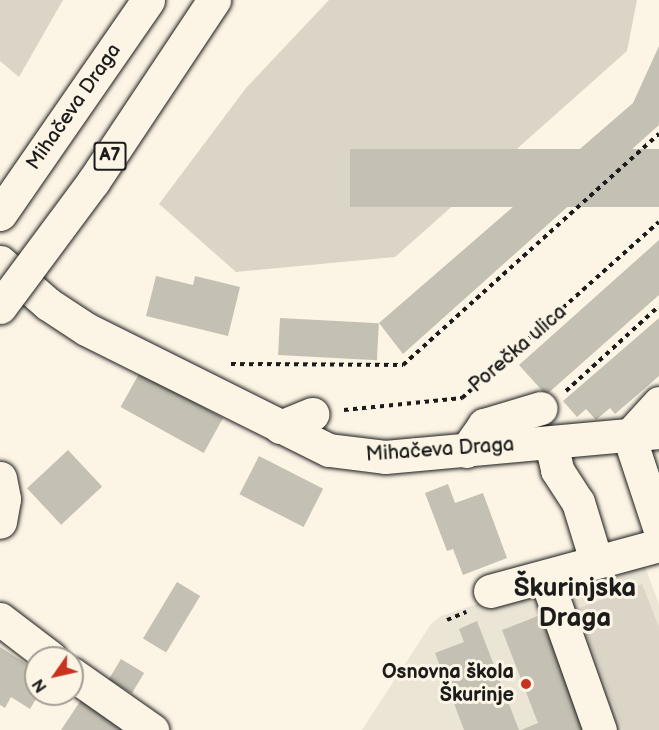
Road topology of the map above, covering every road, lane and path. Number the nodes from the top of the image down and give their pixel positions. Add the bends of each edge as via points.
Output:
1 (148, 0) edge
2 (214, 0) edge
3 (659, 134) edge
4 (0, 214) edge
5 (659, 222) edge
6 (0, 262) edge
7 (659, 306) edge
8 (0, 307) edge
9 (206, 363) joint
10 (169, 370) junction
11 (659, 403) edge
12 (541, 408) joint
13 (313, 414) joint
14 (280, 427) junction
15 (644, 434) edge
16 (552, 443) junction
17 (466, 451) junction
18 (0, 478) edge
19 (0, 522) edge
20 (659, 527) edge
21 (659, 545) edge
22 (596, 561) junction
23 (549, 587) dead end
24 (490, 591) dead end
25 (463, 613) dead end
26 (0, 619) edge
27 (447, 620) dead end
28 (35, 646) edge
29 (84, 682) edge
30 (152, 730) edge
31 (600, 730) edge

1 - 4 main road, Mihačeva Draga
2 - 8 main road, A7, bridge via 93,182
3 - 9 path via 403,365
5 - 13 path, Porečka ulica via 462,398
6 - 10 main road, Mihačeva Draga via 67,317
7 - 12 path
9 - 10 main road via 180,362
10 - 14 main road, Mihačeva Draga
11 - 15 main road
12 - 17 main road via 484,425
13 - 14 main road
14 - 17 main road, Mihačeva Draga via 329,450 361,456
15 - 16 main road, Mihačeva Draga
15 - 20 main road
16 - 17 main road, Mihačeva Draga
16 - 22 main road via 557,470 578,502
18 - 19 main road via 4,499
21 - 22 main road
22 - 24 main road
23 - 31 main road
25 - 27 path
26 - 28 main road
29 - 30 main road

